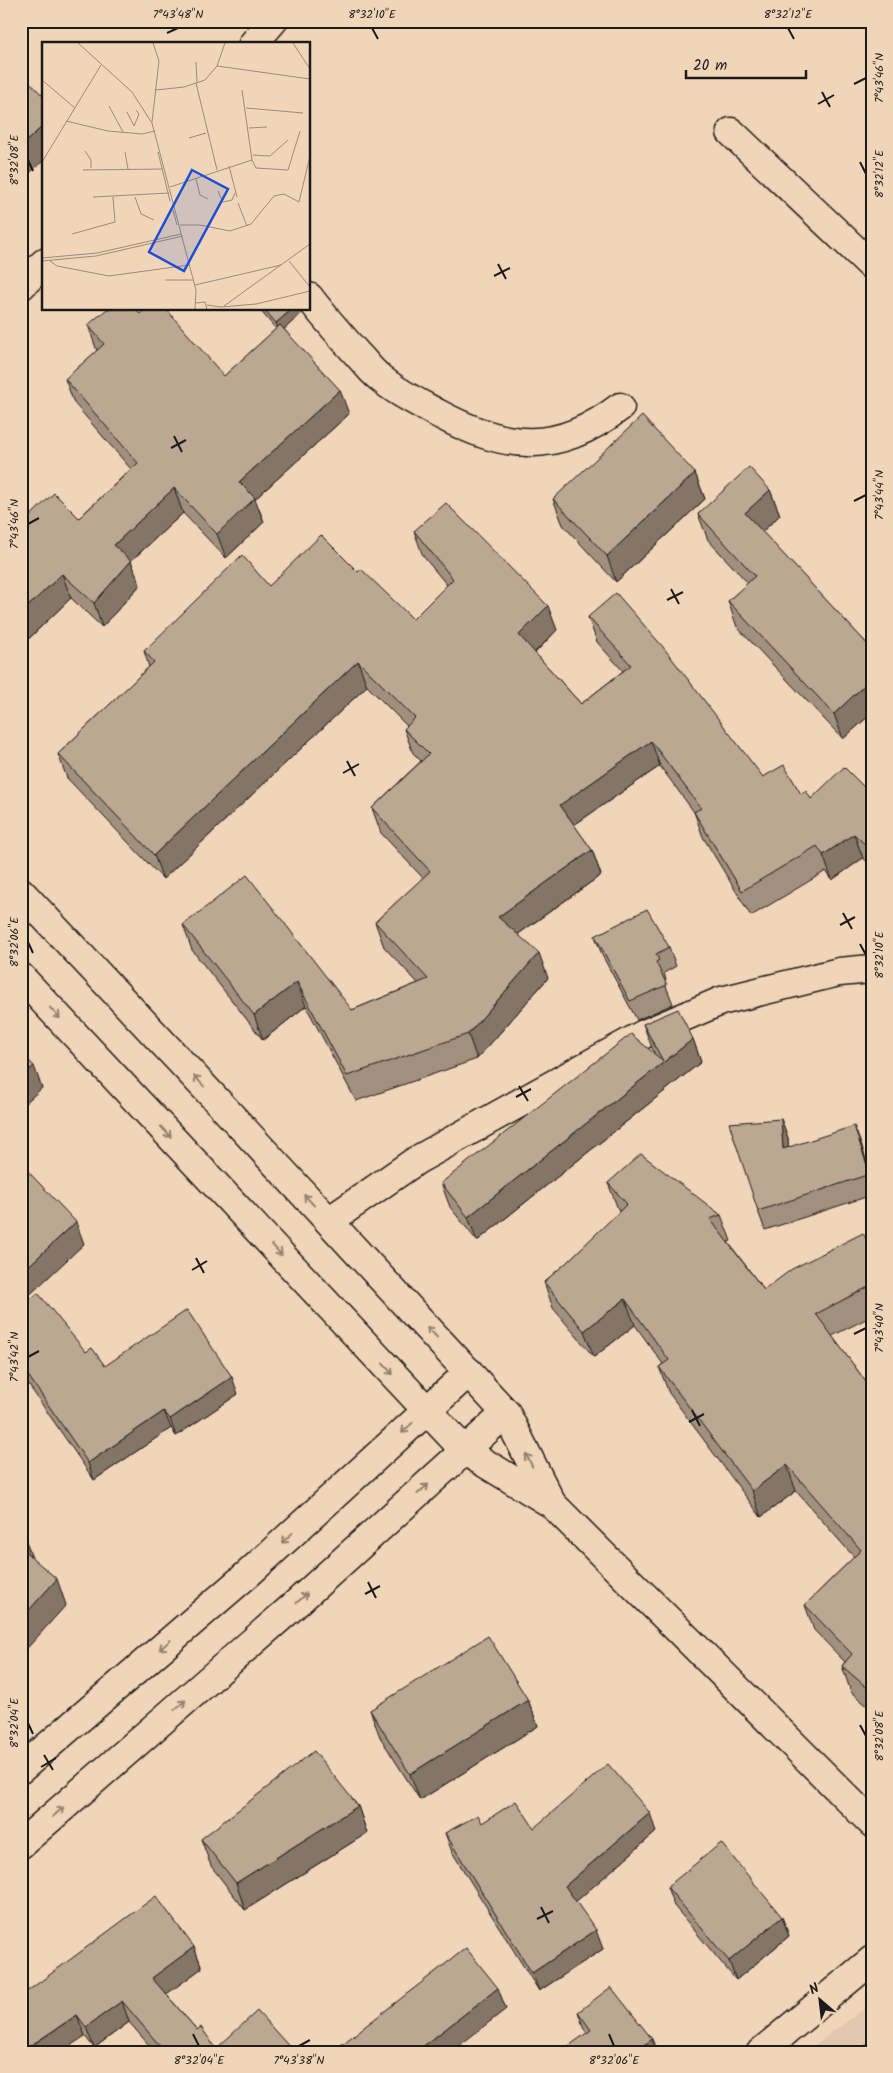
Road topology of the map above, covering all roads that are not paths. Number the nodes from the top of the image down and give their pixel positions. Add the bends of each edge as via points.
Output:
1 (731, 132) dead end
2 (42, 265) edge
3 (872, 266) edge
4 (21, 286) edge
5 (310, 298) edge
6 (620, 407) dead end
7 (21, 892) edge
8 (872, 969) edge
9 (21, 977) edge
10 (329, 1221) junction
11 (468, 1372) junction
12 (426, 1410) junction
13 (506, 1413) junction
14 (465, 1451) junction
15 (552, 1504) junction
16 (21, 1769) edge
17 (872, 1824) edge
18 (21, 1844) edge
19 (872, 1960) edge
20 (761, 2052) edge

1 - 3 street
2 - 4 street
5 - 6 street via 378,377 417,403 470,429 522,443 544,443 586,430
10 -> 7 street
8 - 10 street via 839,972 721,1001 644,1034 417,1160
9 -> 12 street
11 -> 10 street
11 - 12 street
11 - 13 street
12 - 14 street
12 -> 16 street via 250,1573
13 - 14 street
15 -> 13 street
14 - 15 street
18 -> 14 street
15 - 17 street
19 - 20 street

